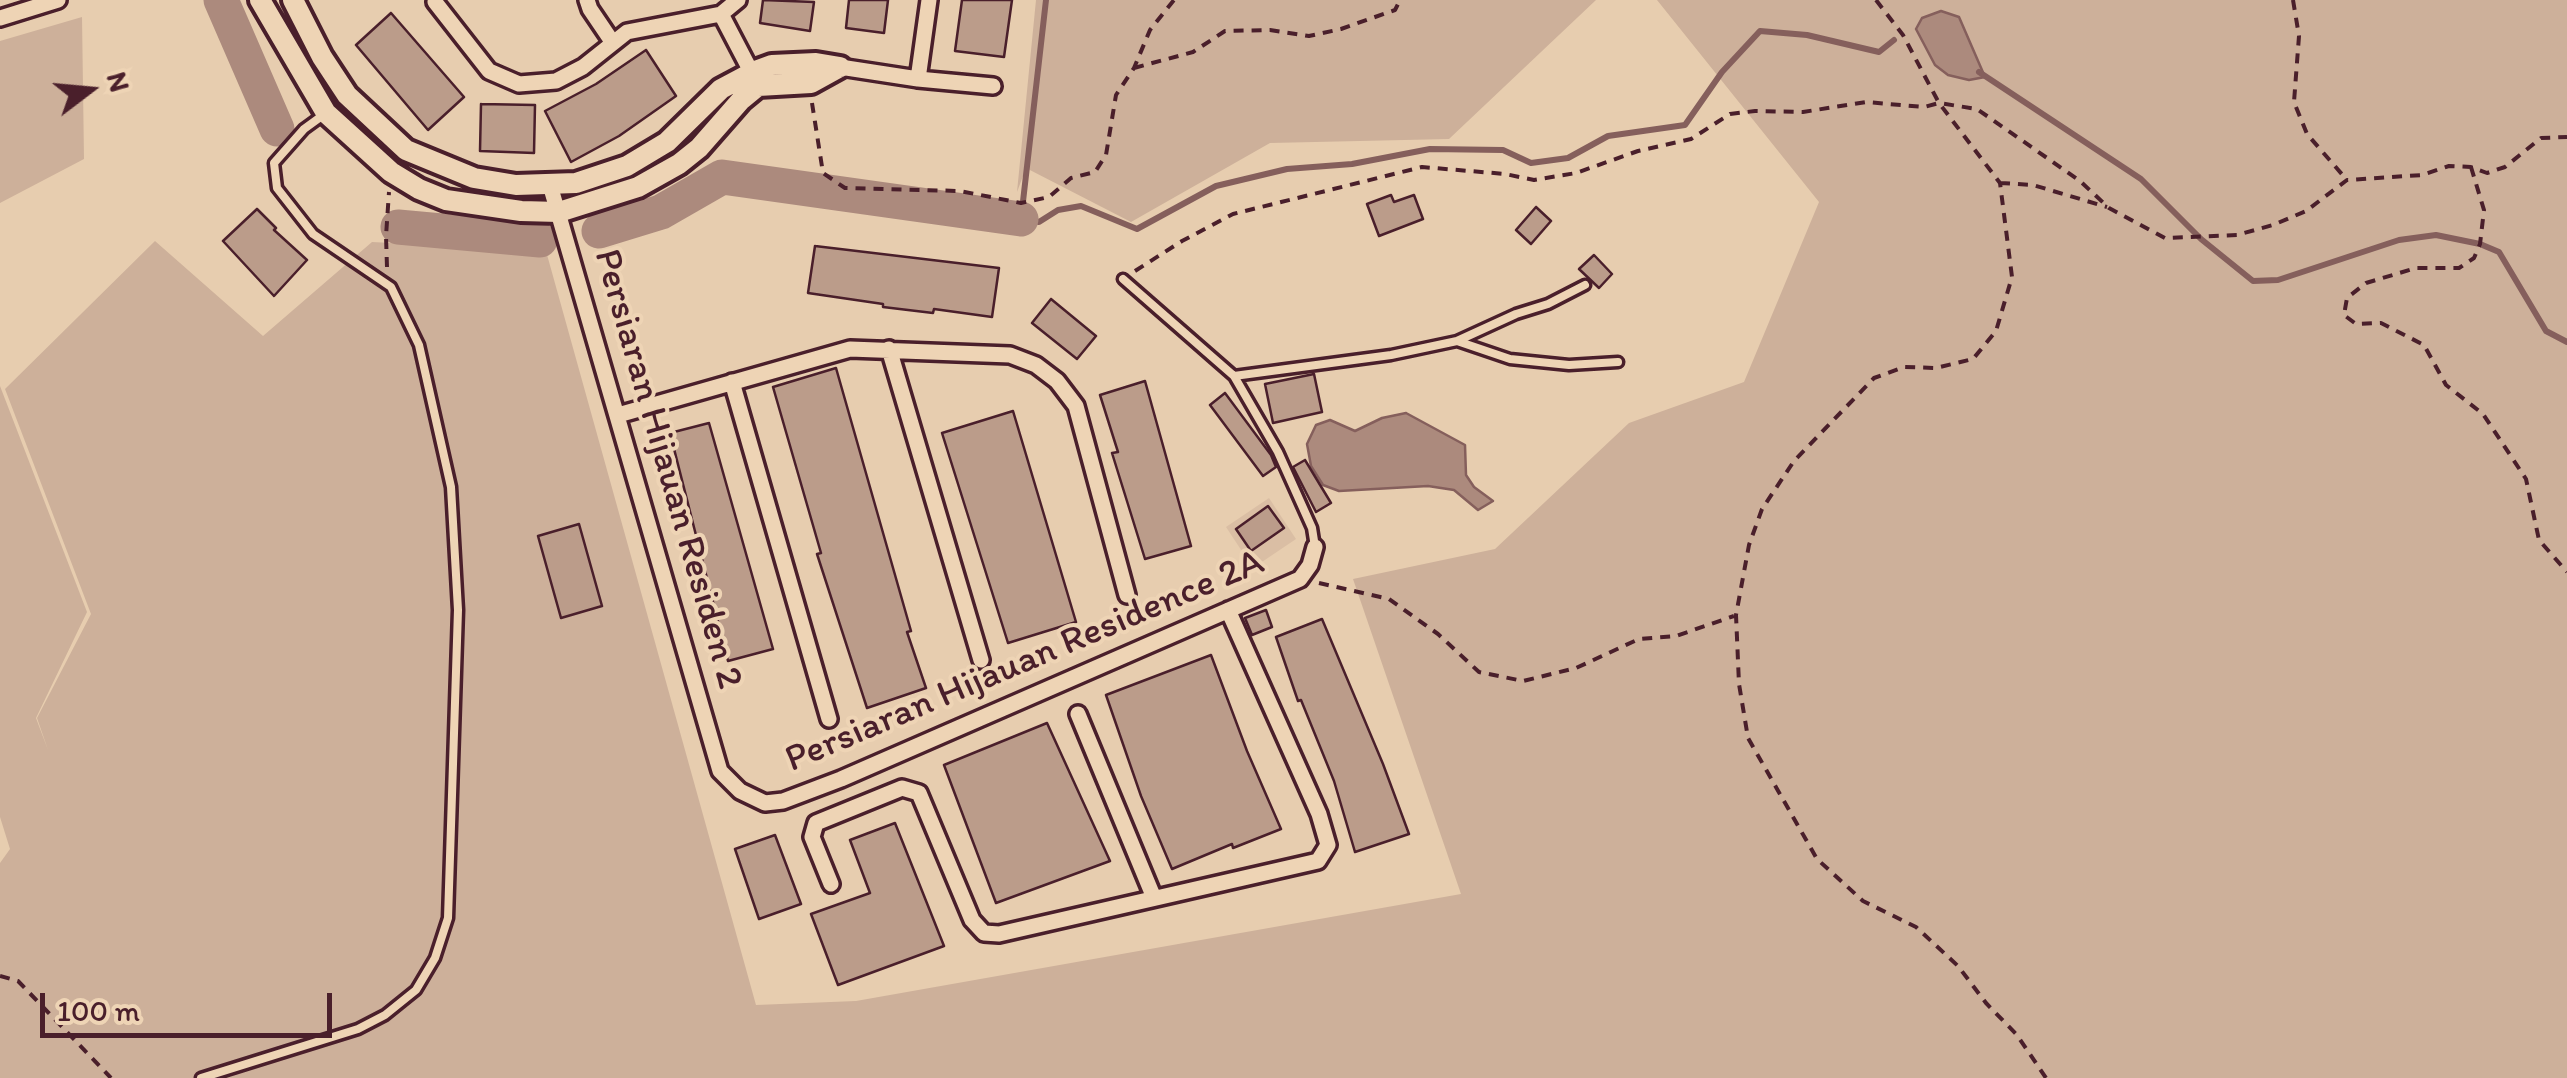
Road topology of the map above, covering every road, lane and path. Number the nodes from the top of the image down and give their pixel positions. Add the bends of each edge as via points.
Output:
1 (58, 0) edge
2 (260, 0) edge
3 (293, 0) edge
4 (587, 0) edge
5 (738, 0) edge
6 (928, 0) edge
7 (1174, 0) edge
8 (1400, 0) edge
9 (1876, 0) edge
10 (2292, 0) edge
11 (435, 2) edge
12 (29, 4) edge
13 (721, 14) junction
14 (0, 18) edge
15 (613, 43) junction
16 (840, 67) junction
17 (1134, 68) junction
18 (756, 79) junction
19 (918, 79) junction
20 (811, 83) junction
21 (993, 86) dead end
22 (347, 96) junction
23 (1939, 103) junction
24 (326, 113) junction
25 (2567, 137) edge
26 (2471, 167) junction
27 (391, 172) junction
28 (2347, 180) junction
29 (2000, 183) junction
30 (550, 185) junction
31 (2109, 208) junction
32 (559, 212) junction
33 (1123, 278) joint
34 (1585, 285) dead end
35 (391, 286) junction
36 (1457, 340) junction
37 (888, 349) junction
38 (1618, 362) dead end
39 (1234, 376) junction
40 (732, 382) junction
41 (618, 415) junction
42 (1316, 546) joint
43 (2567, 572) edge
44 (1300, 579) junction
45 (1127, 595) dead end
46 (1228, 610) junction
47 (1736, 615) junction
48 (981, 660) dead end
49 (1078, 714) dead end
50 (829, 719) dead end
51 (740, 791) joint
52 (830, 884) dead end
53 (1154, 898) junction
54 (0, 976) edge
55 (111, 1078) edge
56 (202, 1078) edge
57 (2046, 1078) edge

1 - 12 street
2 - 24 street
3 - 22 street
4 - 15 street
5 - 13 street
6 - 19 street
7 - 17 path via 1150,30
8 - 17 path via 1395,10 1341,30 1309,36 1224,31 1193,52
9 - 23 path
10 - 28 path via 2299,36 2294,102 2307,134
11 - 15 street via 489,71 519,84 556,81
12 - 14 street
13 - 15 street via 636,30
13 - 18 street
16 - 18 street via 772,65
16 - 19 street
16 - 20 street
17 - 20 path via 1116,95 1106,155 1095,172 1021,204 960,191 845,188 823,173
18 - 20 street
18 - 30 street via 721,89 637,160
18 - 32 street via 679,164 638,187
19 - 21 street
22 - 24 street
22 - 30 street via 406,150 430,162 474,178
23 - 29 path
23 - 31 path via 1989,116
23 - 33 path via 1730,114 1691,140 1534,180 1422,167 1233,214
24 - 27 street
24 - 35 lane via 274,164 277,188 312,234
25 - 26 path via 2541,138 2505,168 2487,173
26 - 28 path
26 - 43 path via 2484,210 2474,258 2459,268 2416,268 2366,283 2346,298 2344,314 2424,345 2446,385 2483,414 2526,479 2540,540
27 - 32 street via 446,200
27 - 35 path
28 - 31 path via 2306,212 2237,235 2165,238
29 - 31 path
29 - 47 path via 2012,277 1996,331 1973,360 1904,367 1874,378 1794,461 1762,509
30 - 32 street, Persiaran Hijauan Residen 2
32 - 41 street, Persiaran Hijauan Residen 2
33 - 39 lane
34 - 36 lane
35 - 56 lane via 419,346 452,487 458,610 448,918 436,958 416,990 385,1015
36 - 38 lane via 1510,359
36 - 39 lane
37 - 40 street via 850,349
37 - 45 street via 1010,355 1056,381 1076,406
37 - 48 street
39 - 42 lane via 1278,452
40 - 41 street
40 - 50 street
41 - 51 street, Persiaran Hijauan Residen 2 via 720,771
42 - 44 street, Persiaran Hijauan Residence 2A
44 - 46 street, Persiaran Hijauan Residence 2A
44 - 47 path via 1389,599 1479,672 1523,681 1576,668 1639,639 1676,636
46 - 51 street, Persiaran Hijauan Residence 2A via 783,801 765,803
46 - 53 street via 1328,845 1318,861
47 - 57 path via 1748,738 1817,859 1864,901 1916,927 1958,966
49 - 53 street
52 - 53 street via 812,837 816,823 902,788 919,793 972,920 984,933
54 - 55 path via 18,980

